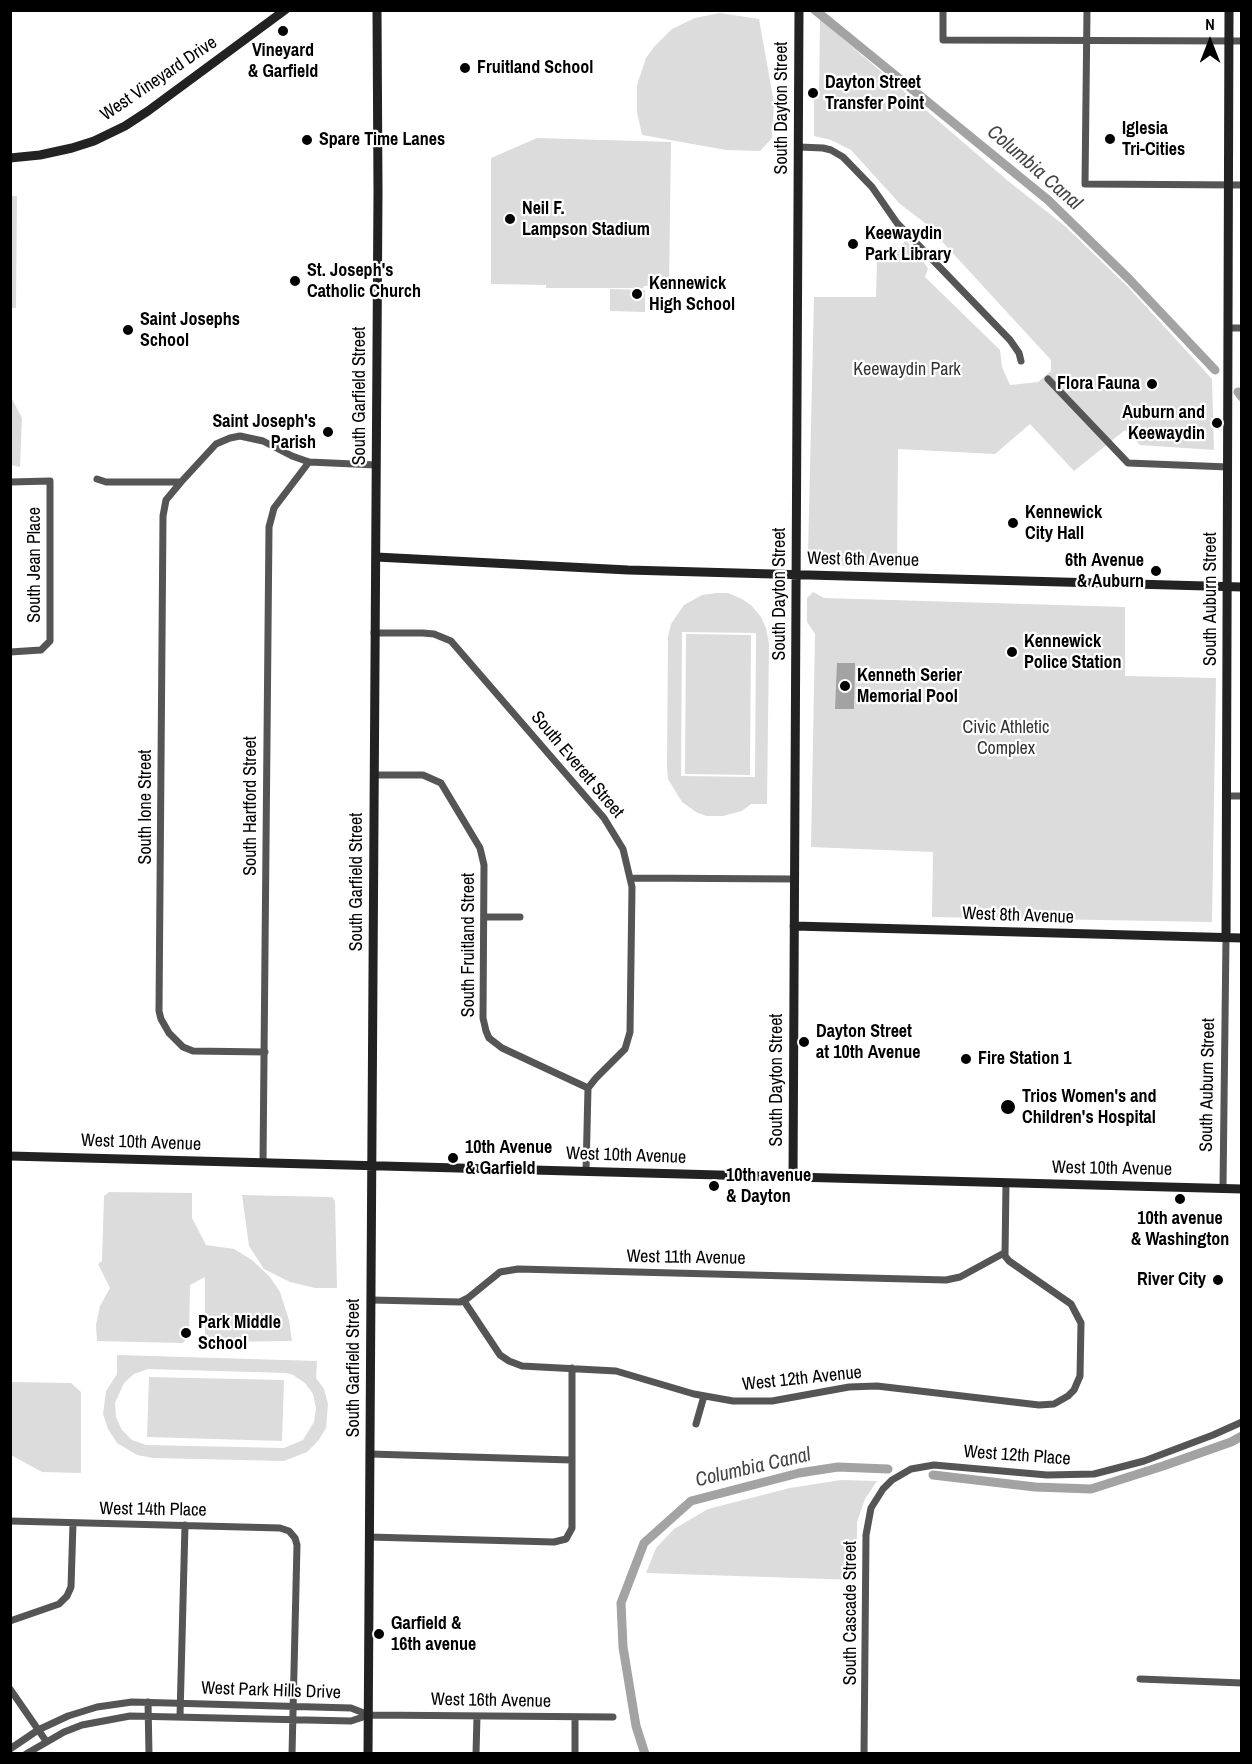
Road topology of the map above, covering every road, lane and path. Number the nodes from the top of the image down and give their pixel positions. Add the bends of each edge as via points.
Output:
1 (285, 10) edge
2 (377, 10) edge
3 (799, 10) edge
4 (943, 10) edge
5 (1087, 10) edge
6 (1229, 10) edge
7 (1087, 40) junction
8 (1229, 41) junction
9 (1242, 41) edge
10 (799, 147) junction
11 (10, 158) edge
12 (1229, 185) junction
13 (1242, 185) edge
14 (1228, 328) junction
15 (1242, 328) edge
16 (1021, 361) dead end
17 (1048, 379) dead end
18 (309, 462) junction
19 (376, 465) junction
20 (1228, 467) junction
21 (97, 479) dead end
22 (10, 482) edge
23 (181, 482) junction
24 (375, 557) junction
25 (796, 575) junction
26 (1228, 586) junction
27 (1242, 587) edge
28 (374, 633) junction
29 (10, 652) edge
30 (374, 776) junction
31 (1227, 796) junction
32 (1242, 796) edge
33 (631, 878) junction
34 (794, 879) junction
35 (484, 917) junction
36 (520, 917) dead end
37 (794, 926) junction
38 (1226, 938) junction
39 (1242, 938) edge
40 (265, 1052) junction
41 (588, 1088) junction
42 (10, 1156) edge
43 (263, 1163) junction
44 (372, 1166) junction
45 (586, 1172) junction
46 (793, 1177) junction
47 (1006, 1183) junction
48 (1223, 1188) junction
49 (1242, 1189) edge
50 (1004, 1253) junction
51 (370, 1300) junction
52 (464, 1300) junction
53 (572, 1368) junction
54 (704, 1396) junction
55 (1242, 1422) edge
56 (696, 1424) dead end
57 (370, 1454) junction
58 (571, 1460) junction
59 (892, 1480) joint
60 (10, 1521) edge
61 (73, 1522) junction
62 (185, 1525) junction
63 (369, 1537) junction
64 (10, 1621) edge
65 (1140, 1679) dead end
66 (1242, 1683) edge
67 (10, 1689) edge
68 (148, 1702) junction
69 (181, 1703) junction
70 (293, 1706) junction
71 (369, 1715) junction
72 (148, 1716) junction
73 (180, 1716) junction
74 (477, 1716) junction
75 (575, 1717) junction
76 (613, 1717) dead end
77 (293, 1720) junction
78 (38, 1730) junction
79 (46, 1741) junction
80 (10, 1749) edge
81 (26, 1754) edge
82 (149, 1754) edge
83 (292, 1754) edge
84 (368, 1754) edge
85 (476, 1754) edge
86 (575, 1754) edge
87 (864, 1754) edge

1 - 11 street, West Vineyard Drive via 125,126 94,141 40,155
2 - 19 street, South Garfield Street
3 - 10 street, South Dayton Street
4 - 7 street via 943,40
5 - 7 street
6 - 8 street, South Auburn Street
7 - 8 street
7 - 12 street via 1085,184
8 - 9 street
8 - 12 street, South Auburn Street
10 - 16 street via 823,148 843,157 872,187 897,223 1010,340
10 - 25 street, South Dayton Street
12 - 13 street
12 - 14 street, South Auburn Street
14 - 15 street
14 - 20 street, South Auburn Street
17 - 20 street via 1128,463
18 - 19 street
18 - 23 street, South Ione Street via 240,436 212,448
18 - 40 street, South Hartford Street via 278,502 269,521
19 - 24 street, South Garfield Street
20 - 26 street, South Auburn Street
21 - 23 street
22 - 29 street, South Jean Place via 50,481 50,641 37,651
23 - 40 street, South Ione Street via 166,500 163,516 159,1011 169,1033 193,1051
24 - 25 street, West 6th Avenue
24 - 28 street, South Garfield Street
25 - 26 street, West 6th Avenue
25 - 34 street, South Dayton Street
26 - 27 street, West 6th Avenue
26 - 31 street, South Auburn Street
28 - 30 street, South Garfield Street
28 - 33 street, South Everett Street via 434,634 458,647 604,818 623,849
30 - 35 street, South Fruitland Street via 423,776 441,783 483,857
30 - 44 street, South Garfield Street
31 - 32 street
31 - 38 street, South Auburn Street
33 - 34 street
33 - 41 street, South Everett Street via 630,1032 625,1049
34 - 37 street, South Dayton Street
35 - 36 street
35 - 41 street, South Fruitland Street via 483,1018 489,1038 502,1048
37 - 38 street, West 8th Avenue
37 - 46 street, South Dayton Street
38 - 39 street, West 8th Avenue
38 - 48 street, South Auburn Street
40 - 43 street, South Hartford Street
41 - 45 street
42 - 43 street, West 10th Avenue
43 - 44 street, West 10th Avenue
44 - 45 street, West 10th Avenue
44 - 51 street, South Garfield Street
45 - 46 street, West 10th Avenue
46 - 47 street, West 10th Avenue
47 - 48 street, West 10th Avenue
47 - 50 street
48 - 49 street, West 10th Avenue
50 - 52 street, West 11th Avenue via 946,1281 511,1270 494,1276
50 - 54 street, West 12th Avenue via 1009,1261 1071,1304 1078,1316 1082,1329 1078,1383 1068,1396 1054,1404 877,1386 759,1402
51 - 52 street
51 - 57 street, South Garfield Street
52 - 53 street, West 12th Avenue via 505,1359 522,1366
53 - 54 street, West 12th Avenue via 616,1371
53 - 58 street
54 - 56 street
55 - 59 street, West 12th Place via 1144,1461 1094,1474 1047,1476 934,1465 911,1469
57 - 58 street
57 - 63 street, South Garfield Street
58 - 63 street via 572,1528 566,1539 554,1542
59 - 87 street, South Cascade Street via 871,1508 866,1535
60 - 61 street, West 14th Place
61 - 62 street, West 14th Place
61 - 64 street via 68,1596 58,1604
62 - 69 street
62 - 70 street, West 14th Place via 280,1528 293,1534 297,1545
63 - 71 street, South Garfield Street
65 - 66 street
67 - 78 street
68 - 69 street, West Park Hills Drive
68 - 72 street
68 - 78 street, West Park Hills Drive via 97,1707
69 - 70 street, West Park Hills Drive
69 - 73 street
70 - 71 street, West Park Hills Drive via 351,1708
70 - 77 street
71 - 74 street, West 16th Avenue
71 - 77 street, West Park Hills Drive via 351,1720
71 - 84 street, South Garfield Street
72 - 73 street, West Park Hills Drive
72 - 79 street, West Park Hills Drive via 97,1721
72 - 82 street
73 - 77 street, West Park Hills Drive
74 - 75 street, West 16th Avenue
74 - 85 street
75 - 76 street, West 16th Avenue
75 - 86 street
77 - 83 street
78 - 79 street
78 - 80 street, West Park Hills Drive
79 - 81 street, West Park Hills Drive

